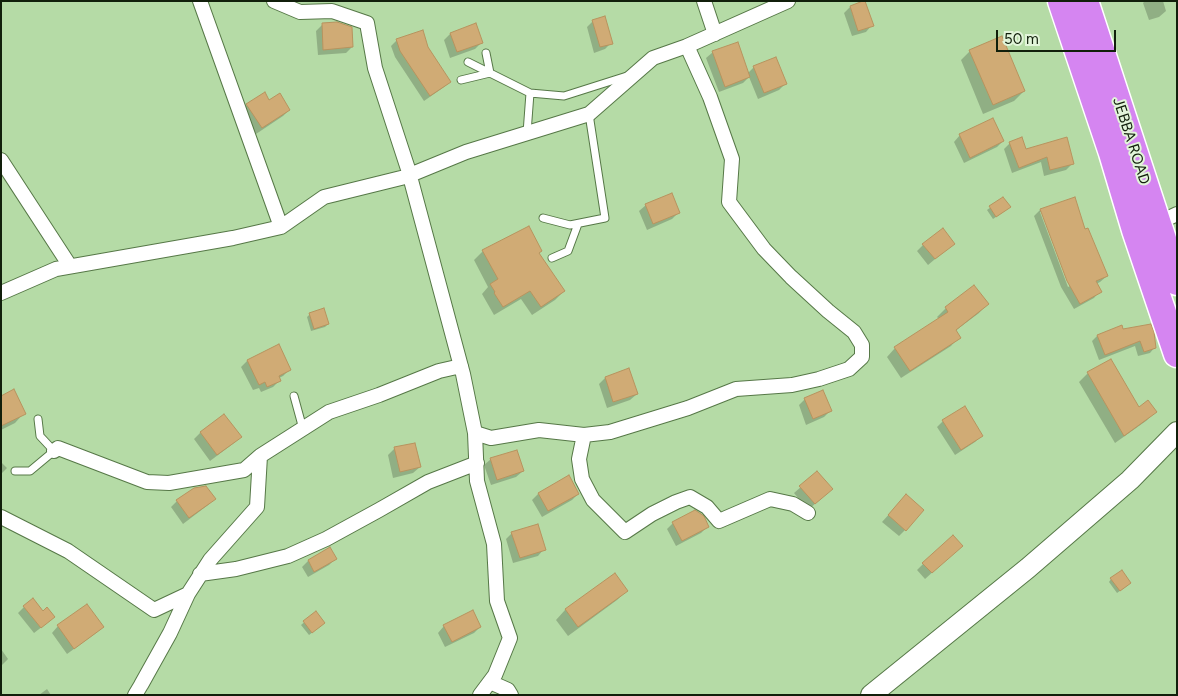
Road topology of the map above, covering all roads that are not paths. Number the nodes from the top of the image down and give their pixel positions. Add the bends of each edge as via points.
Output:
1 (200, 1) edge
2 (274, 1) edge
3 (704, 1) edge
4 (788, 1) edge
5 (1061, 1) edge
6 (1085, 1) edge
7 (716, 34) junction
8 (687, 46) junction
9 (486, 53) dead end
10 (468, 62) dead end
11 (490, 73) junction
12 (636, 73) junction
13 (461, 80) dead end
14 (530, 93) junction
15 (589, 114) junction
16 (527, 134) junction
17 (1, 160) edge
18 (410, 175) junction
19 (542, 218) dead end
20 (1167, 219) edge
21 (578, 224) junction
22 (281, 227) junction
23 (552, 258) dead end
24 (70, 266) junction
25 (1177, 282) edge
26 (1, 293) edge
27 (1177, 354) edge
28 (461, 366) junction
29 (294, 396) dead end
30 (38, 419) dead end
31 (303, 429) junction
32 (1177, 432) edge
33 (476, 433) junction
34 (584, 435) junction
35 (54, 450) junction
36 (260, 456) junction
37 (477, 463) junction
38 (15, 471) dead end
39 (808, 513) dead end
40 (1, 517) edge
41 (200, 574) junction
42 (188, 594) junction
43 (490, 682) junction
44 (134, 695) edge
45 (480, 695) edge
46 (511, 695) edge
47 (870, 695) edge

1 - 22 street
2 - 18 street via 300,12 332,11 367,23 376,68
3 - 7 street
4 - 7 street
5 - 27 highway
6 - 20 highway, JEBBA ROAD
7 - 8 street
8 - 12 street via 653,58
8 - 34 street via 732,159 729,202 764,249 854,332 862,345 862,357 849,368 820,379 792,385 736,389 610,432
9 - 11 lane
10 - 11 lane
11 - 13 lane
11 - 14 lane
12 - 14 lane via 564,96
12 - 15 street
14 - 16 lane
15 - 16 street
15 - 21 lane via 605,218
16 - 18 street via 466,152
17 - 24 street
18 - 22 street via 324,196
18 - 28 street
19 - 21 lane
20 - 25 highway, JEBBA ROAD
21 - 23 lane via 568,251
22 - 24 street
24 - 26 street
28 - 31 street via 329,412
28 - 33 street
29 - 31 lane
30 - 35 lane via 40,436
31 - 36 street
32 - 47 street via 1130,480 1028,568
33 - 34 street via 491,438 539,430
33 - 37 street
34 - 39 street via 579,459 582,479 593,500 625,532 652,514 690,497 707,507 719,521 770,500 793,504
35 - 36 street via 58,448 147,482 169,483 244,470
35 - 38 lane via 30,471
36 - 41 street via 258,507
37 - 41 street via 428,482 326,539 288,556
37 - 43 street via 477,481 494,544 497,602 510,638
40 - 42 street via 68,551 154,610
41 - 42 street
42 - 44 street via 170,633
43 - 45 street
43 - 46 street via 508,690

